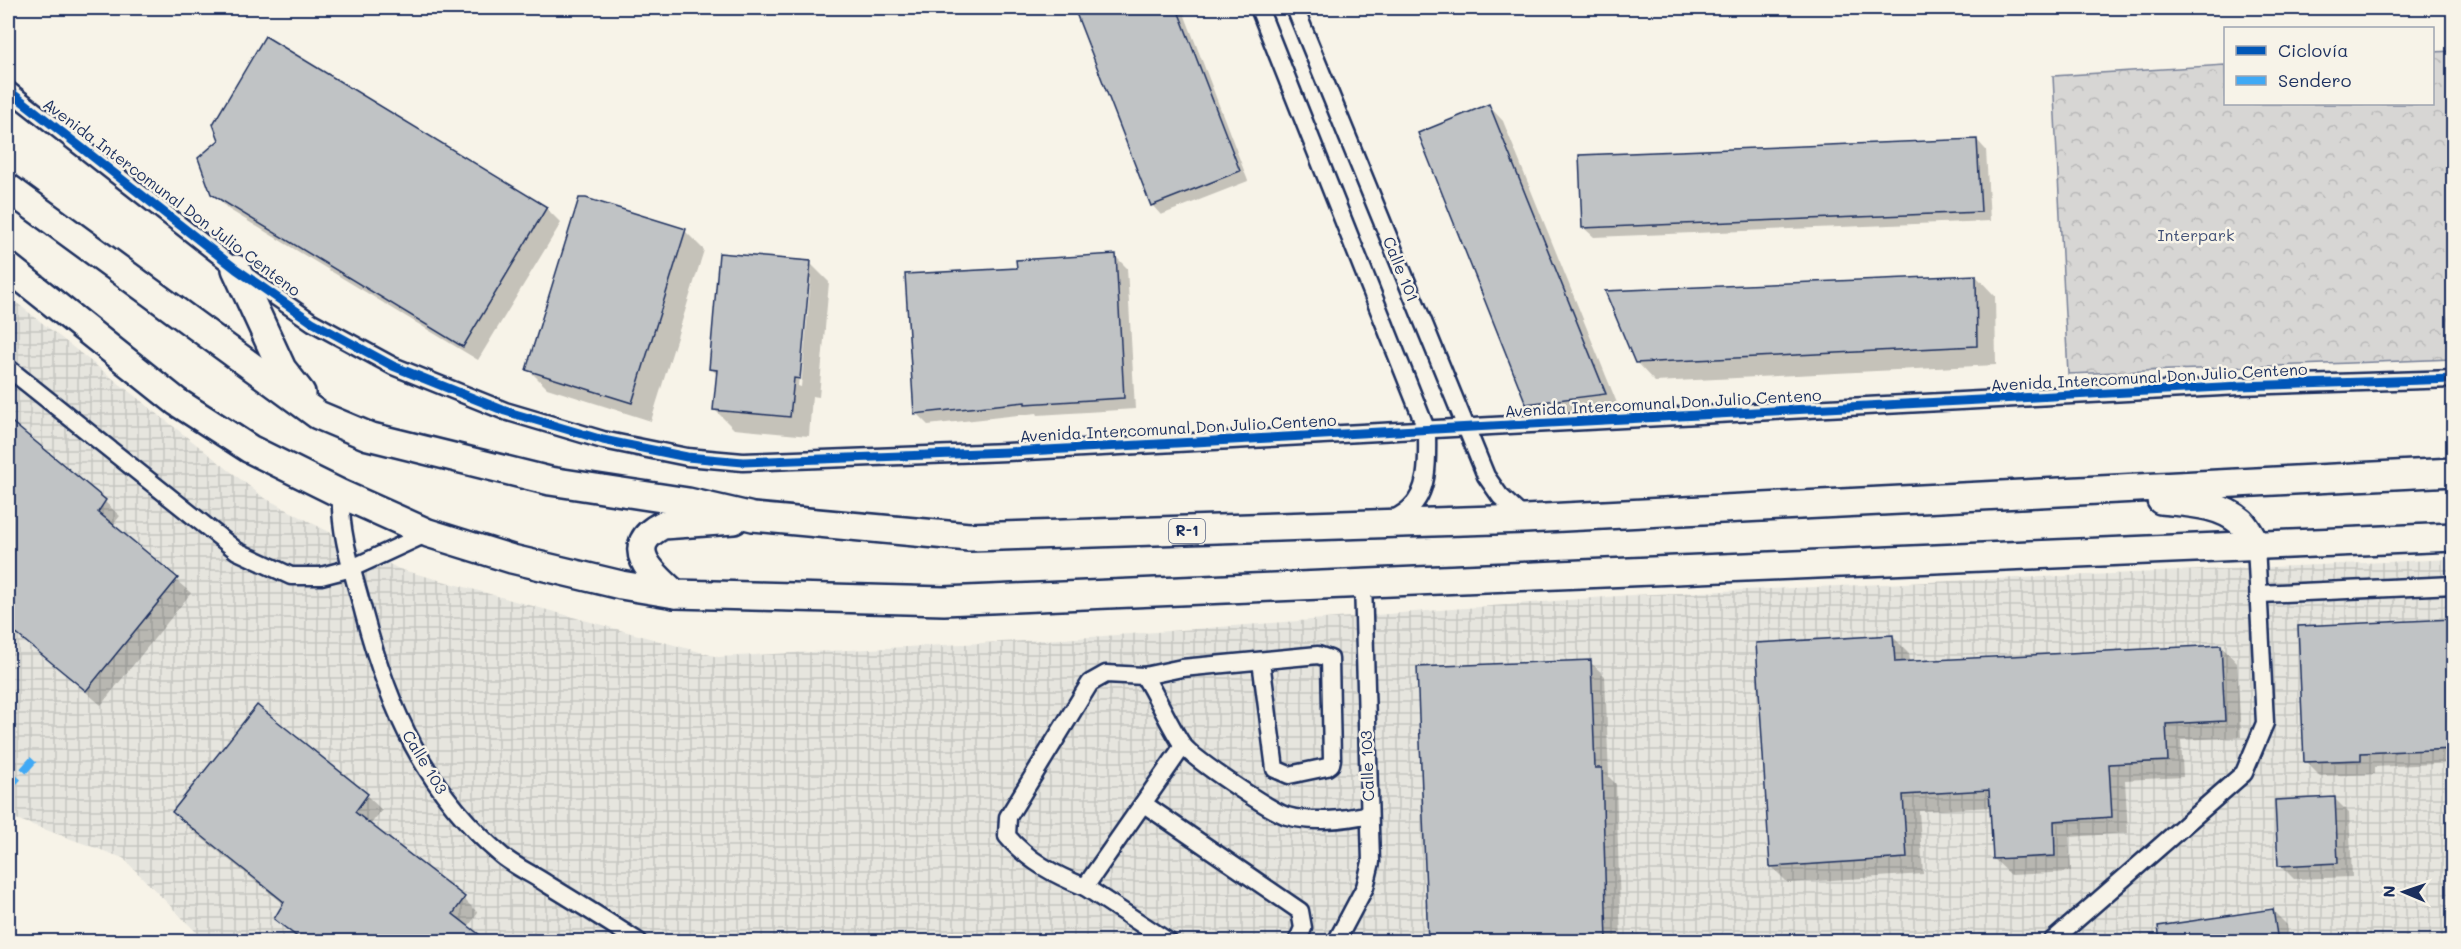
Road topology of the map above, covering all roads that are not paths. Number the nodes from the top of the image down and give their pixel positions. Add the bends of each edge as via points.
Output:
1 (1259, 8) edge
2 (1295, 8) edge
3 (8, 90) edge
4 (8, 188) edge
5 (8, 267) edge
6 (236, 269) junction
7 (8, 368) edge
8 (2454, 379) edge
9 (318, 415) junction
10 (1466, 428) junction
11 (1427, 431) junction
12 (2454, 472) edge
13 (2079, 491) junction
14 (341, 494) junction
15 (753, 517) junction
16 (1526, 519) junction
17 (1388, 522) junction
18 (428, 533) junction
19 (2454, 537) edge
20 (2256, 545) junction
21 (352, 568) junction
22 (1363, 582) junction
23 (2454, 585) edge
24 (675, 594) junction
25 (2260, 594) junction
26 (1261, 661) junction
27 (1144, 676) junction
28 (1183, 746) junction
29 (1144, 804) junction
30 (1369, 814) junction
31 (1085, 887) junction
32 (639, 942) edge
33 (1169, 942) edge
34 (1297, 942) edge
35 (1336, 942) edge
36 (2051, 942) edge

1 - 11 street
2 - 10 street, Calle 101
3 - 6 street, Avenida Intercomunal Don Julio Centeno
4 - 9 main road, R-1
5 - 14 main road via 177,402 250,449
6 - 9 main road via 282,369
6 - 11 street, Avenida Intercomunal Don Julio Centeno via 312,322 393,366 505,411 603,440 687,457 744,462
7 - 21 street via 237,552 291,576 321,576
8 - 10 street, Avenida Intercomunal Don Julio Centeno via 2240,386
9 - 15 main road, R-1 via 368,436 550,481 688,502
10 - 11 street, Avenida Intercomunal Don Julio Centeno
10 - 16 street, Calle 101 via 1486,476 1500,496
11 - 17 street via 1421,492 1411,507
12 - 13 main road, R-1
13 - 16 main road, R-1
13 - 20 main road via 2220,509 2242,523
14 - 18 main road
14 - 21 street, Calle 103 via 340,515
15 - 17 main road, R-1 via 969,537
15 - 24 main road via 654,529 644,540 645,566
16 - 17 main road, R-1
18 - 21 street
18 - 24 main road via 512,559
19 - 20 main road
20 - 22 main road
20 - 25 street
21 - 32 street, Calle 103 via 390,695 413,749 438,787 465,822 503,856
22 - 24 main road via 944,601
22 - 30 street, Calle 103
23 - 25 street
25 - 36 street via 2265,723 2244,773
26 - 26 street via 1275,769 1289,776 1327,767 1332,759 1330,659 1318,655
26 - 27 street via 1182,668
27 - 28 street
27 - 31 street via 1106,674 1090,683 1008,818 1007,836 1020,851 1058,876
28 - 29 street
28 - 30 street via 1231,783 1285,816 1303,819
29 - 31 street
29 - 34 street via 1300,910 1303,928
30 - 35 street, Calle 103 via 1371,862 1365,887
31 - 33 street

